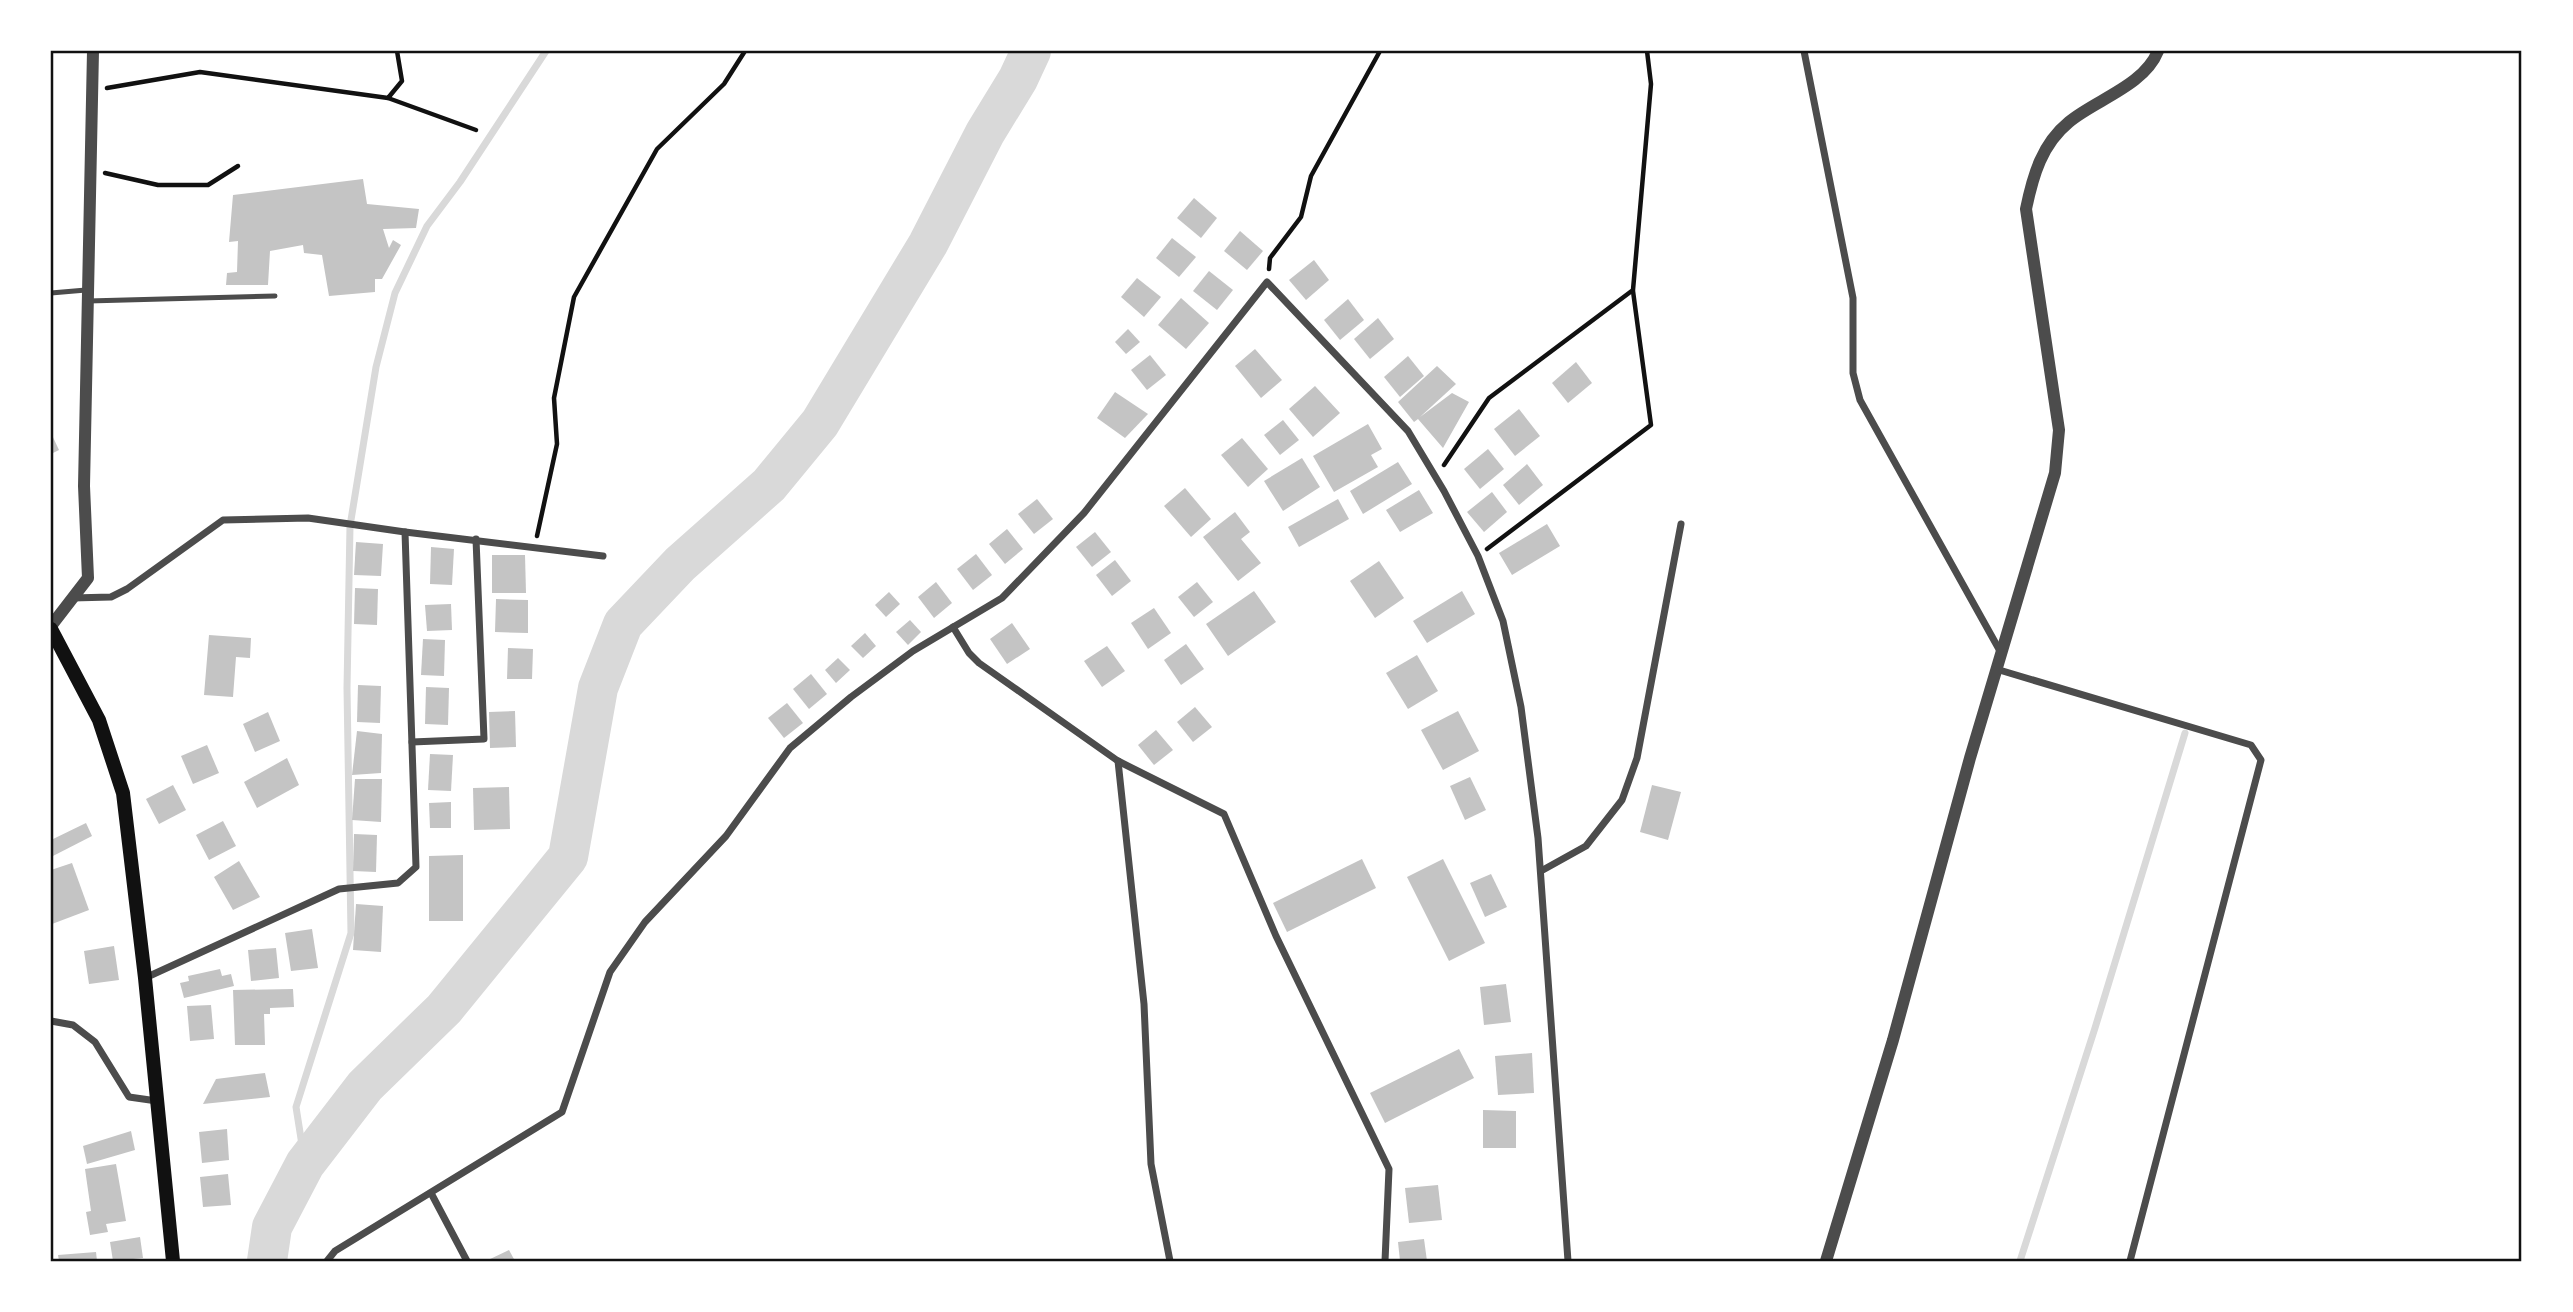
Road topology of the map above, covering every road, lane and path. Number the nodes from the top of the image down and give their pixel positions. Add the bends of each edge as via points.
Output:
1 (93, 51) edge
2 (397, 51) edge
3 (745, 51) edge
4 (1380, 51) edge
5 (1647, 51) edge
6 (1804, 51) edge
7 (2158, 51) edge
8 (92, 90) junction
9 (388, 98) junction
10 (476, 130) dead end
11 (238, 166) dead end
12 (91, 170) junction
13 (1267, 282) junction
14 (1633, 290) junction
15 (51, 293) edge
16 (88, 295) junction
17 (275, 296) dead end
18 (1436, 477) junction
19 (1681, 524) dead end
20 (405, 532) junction
21 (476, 539) junction
22 (534, 547) junction
23 (603, 556) dead end
24 (1478, 556) junction
25 (72, 598) junction
26 (51, 627) edge
27 (953, 627) junction
28 (2001, 652) junction
29 (1996, 669) junction
30 (412, 741) junction
31 (1118, 761) junction
32 (1541, 871) junction
33 (145, 978) junction
34 (51, 1021) edge
35 (157, 1101) junction
36 (432, 1193) junction
37 (335, 1251) junction
38 (173, 1261) edge
39 (327, 1261) edge
40 (340, 1261) edge
41 (467, 1261) edge
42 (1170, 1261) edge
43 (1385, 1261) edge
44 (1568, 1261) edge
45 (1826, 1261) edge
46 (2130, 1261) edge

1 - 8 street
2 - 9 path via 402,81
3 - 22 path via 724,84 657,149 574,297 554,398 557,444
4 - 13 path via 1311,176 1301,217 1270,258
5 - 14 path via 1651,84
6 - 28 street via 1853,298 1853,373 1860,400
7 - 28 street via 2140,74 2112,97 2069,121 2047,145 2033,176 2026,208 2059,430 2055,473
8 - 9 path via 200,72
8 - 12 street
9 - 10 path
11 - 12 path via 208,185 158,185
12 - 16 street
13 - 18 street via 1408,432
13 - 27 street via 1084,513 1002,598
14 - 18 path via 1489,398
14 - 24 path via 1651,425
15 - 16 lane
16 - 17 lane
16 - 25 street via 84,486 88,578
18 - 24 street
19 - 32 street via 1637,758 1622,800 1586,846
20 - 21 street
20 - 25 street via 308,518 223,520 127,589 111,597
20 - 30 street
21 - 22 street
21 - 30 street via 484,739
22 - 23 street
24 - 32 street via 1503,621 1521,707
25 - 26 street
26 - 33 main road via 99,720 123,793
27 - 31 street via 979,663
27 - 36 street via 851,697 790,748 726,836 645,922 610,972 562,1112
28 - 29 street
29 - 45 street via 1894,1040
29 - 46 street via 2251,745 2260,760
30 - 33 street via 416,867 398,883 339,889
31 - 42 street via 1144,1004 1151,1164
31 - 43 street via 1224,814 1276,936 1389,1169
32 - 44 street
33 - 35 main road
34 - 35 street via 72,1025 95,1042 130,1097
35 - 38 main road
36 - 37 street
36 - 41 street
37 - 39 street
37 - 40 street

